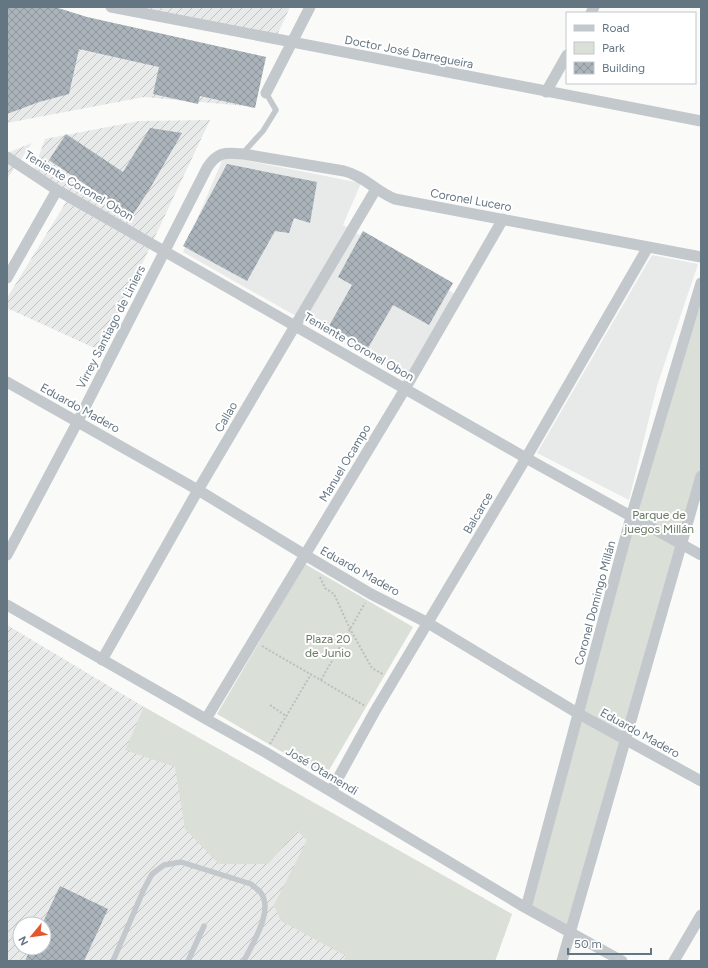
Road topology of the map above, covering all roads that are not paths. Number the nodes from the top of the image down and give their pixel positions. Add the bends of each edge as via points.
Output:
1 (112, 7) edge
2 (310, 7) edge
3 (292, 42) junction
4 (566, 57) edge
5 (546, 92) junction
6 (266, 93) joint
7 (701, 121) edge
8 (243, 154) junction
9 (8, 158) edge
10 (376, 189) junction
11 (58, 190) junction
12 (503, 219) junction
13 (648, 247) junction
14 (164, 252) junction
15 (701, 257) edge
16 (7, 278) edge
17 (701, 283) edge
18 (295, 325) junction
19 (7, 382) edge
20 (405, 388) junction
21 (78, 421) junction
22 (526, 458) junction
23 (701, 476) edge
24 (198, 490) junction
25 (631, 517) junction
26 (681, 544) junction
27 (7, 555) edge
28 (701, 555) edge
29 (308, 557) junction
30 (7, 605) edge
31 (428, 623) junction
32 (102, 660) junction
33 (579, 714) junction
34 (206, 719) junction
35 (625, 739) junction
36 (701, 782) edge
37 (331, 792) junction
38 (526, 908) junction
39 (701, 915) edge
40 (204, 926) dead end
41 (570, 931) junction
42 (113, 961) edge
43 (188, 961) edge
44 (244, 961) edge
45 (562, 961) edge
46 (622, 961) edge
47 (674, 961) edge

1 - 3 street, Doctor José Darregueira
2 - 3 street
3 - 5 street, Doctor José Darregueira
3 - 6 street
4 - 5 street
5 - 7 street, Doctor José Darregueira
6 - 8 lane via 276,110 263,131
8 - 10 street, Coronel Lucero via 353,173
8 - 14 street, Virrey Santiago de Liniers via 227,152 212,160
9 - 11 street, Teniente Coronel Obon
10 - 12 street, Coronel Lucero via 395,199
10 - 18 street, Callao
11 - 14 street, Teniente Coronel Obon
11 - 16 street
12 - 13 street, Coronel Lucero
12 - 20 street, Manuel Ocampo
13 - 15 street, Coronel Lucero
13 - 22 street, Balcarce
14 - 18 street, Teniente Coronel Obon
14 - 21 street, Virrey Santiago de Liniers
17 - 25 street, Coronel Domingo Millán
18 - 20 street, Teniente Coronel Obon
18 - 24 street, Callao
19 - 21 street, Eduardo Madero
20 - 22 street, Teniente Coronel Obon
20 - 29 street, Manuel Ocampo
21 - 24 street, Eduardo Madero
21 - 27 street, Virrey Santiago de Liniers
22 - 25 street, Teniente Coronel Obon
22 - 31 street, Balcarce
23 - 26 street
24 - 29 street, Eduardo Madero
24 - 32 street, Callao
25 - 26 street, Teniente Coronel Obon
25 - 33 street, Coronel Domingo Millán
26 - 28 street, Teniente Coronel Obon
26 - 35 street
29 - 31 street, Eduardo Madero via 371,594
29 - 34 street, Manuel Ocampo
30 - 32 street, José Otamendi
31 - 33 street, Eduardo Madero
31 - 37 street, Balcarce via 375,711
32 - 34 street, José Otamendi
33 - 35 street, Eduardo Madero
33 - 38 street, Coronel Domingo Millán
34 - 37 street, José Otamendi
35 - 36 street, Eduardo Madero
35 - 41 street
37 - 38 street, José Otamendi
38 - 41 street, José Otamendi
39 - 47 street
40 - 43 lane
41 - 45 street
41 - 46 street, José Otamendi
42 - 44 lane via 152,874 164,865 181,862 251,884 261,892 266,909

